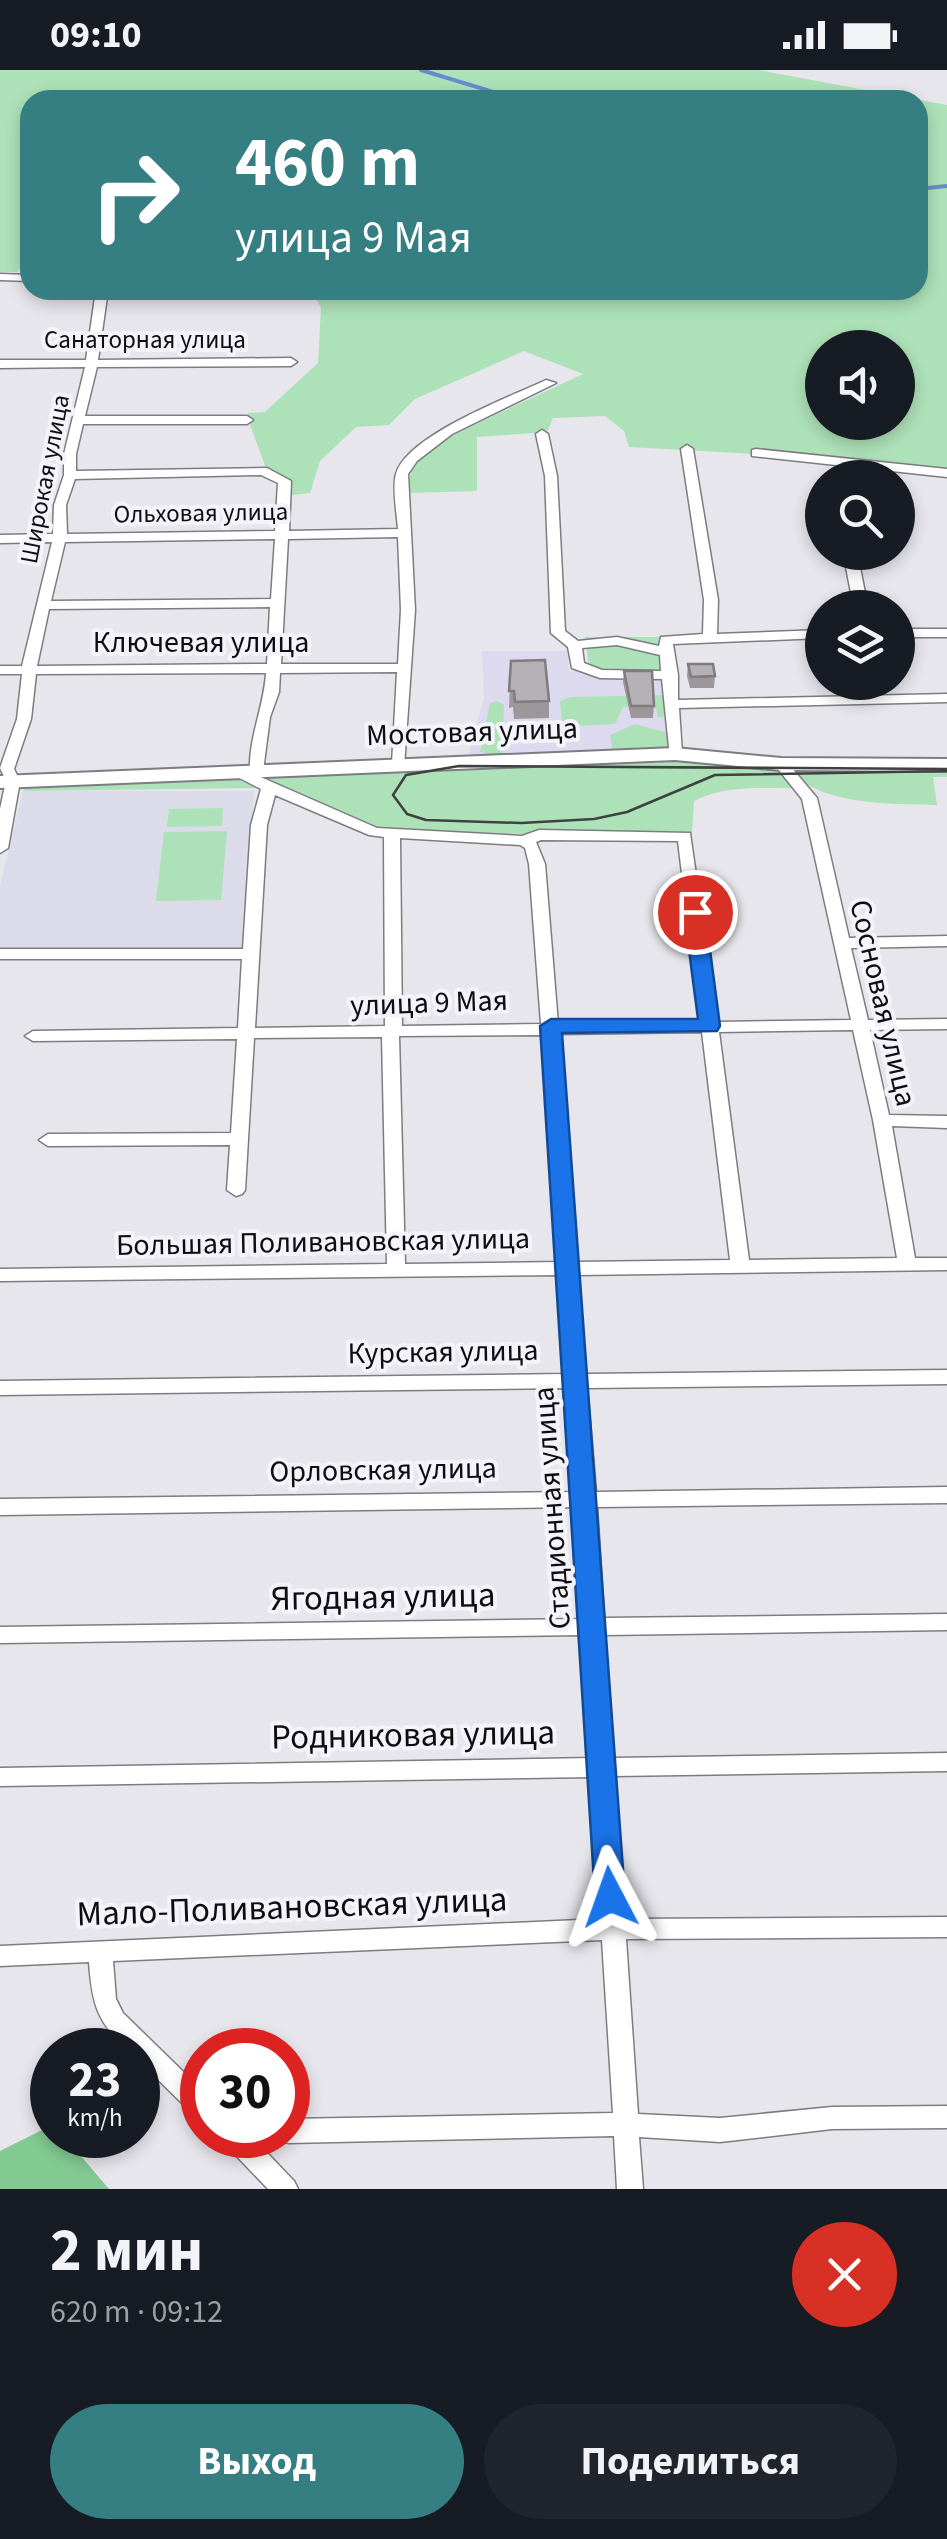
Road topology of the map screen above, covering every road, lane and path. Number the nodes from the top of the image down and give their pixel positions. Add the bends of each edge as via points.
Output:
1 (101, 300) edge
2 (291, 362) dead end
3 (0, 364) edge
4 (91, 365) junction
5 (550, 383) dead end
6 (79, 420) junction
7 (247, 420) dead end
8 (542, 434) dead end
9 (686, 448) dead end
10 (756, 453) dead end
11 (814, 460) edge
12 (915, 470) edge
13 (947, 473) edge
14 (70, 476) junction
15 (402, 533) junction
16 (281, 535) junction
17 (60, 537) junction
18 (0, 539) edge
19 (278, 603) junction
20 (42, 605) junction
21 (915, 633) edge
22 (947, 633) edge
23 (805, 634) edge
24 (710, 637) junction
25 (575, 645) junction
26 (667, 646) junction
27 (402, 668) junction
28 (0, 670) edge
29 (30, 670) junction
30 (273, 670) junction
31 (670, 675) junction
32 (947, 698) edge
33 (672, 704) junction
34 (675, 754) junction
35 (399, 764) junction
36 (781, 764) junction
37 (947, 765) edge
38 (253, 777) junction
39 (7, 781) edge
40 (392, 835) junction
41 (517, 840) junction
42 (0, 848) edge
43 (947, 940) edge
44 (841, 943) junction
45 (0, 954) edge
46 (250, 954) junction
47 (947, 1024) edge
48 (858, 1025) junction
49 (551, 1026) junction
50 (709, 1026) junction
51 (392, 1031) junction
52 (245, 1034) junction
53 (33, 1036) dead end
54 (882, 1120) junction
55 (947, 1122) edge
56 (239, 1138) junction
57 (48, 1140) dead end
58 (236, 1190) dead end
59 (947, 1264) edge
60 (907, 1265) junction
61 (740, 1266) junction
62 (565, 1267) junction
63 (396, 1269) junction
64 (0, 1275) edge
65 (947, 1377) edge
66 (576, 1380) junction
67 (0, 1388) edge
68 (947, 1495) edge
69 (586, 1497) junction
70 (0, 1507) edge
71 (947, 1622) edge
72 (594, 1626) junction
73 (0, 1635) edge
74 (947, 1762) edge
75 (601, 1768) junction
76 (0, 1778) edge
77 (947, 1926) edge
78 (612, 1929) junction
79 (100, 1950) junction
80 (0, 1956) edge
81 (180, 2085) edge
82 (947, 2117) edge
83 (622, 2128) junction
84 (310, 2130) edge
85 (255, 2158) edge
86 (285, 2189) edge
87 (630, 2189) edge

1 - 4 street, Широкая улица
2 - 4 street, Санаторная улица
3 - 4 street, Санаторная улица
4 - 6 street, Широкая улица
5 - 15 street via 410,459 402,474
6 - 7 street
6 - 14 street, Широкая улица
8 - 25 street via 552,476 558,633
9 - 24 street
10 - 11 street
12 - 13 street
14 - 16 street via 263,471 285,482
14 - 17 street, Широкая улица via 60,505
15 - 16 street, Ольховая улица
15 - 27 street via 408,610
16 - 17 street, Ольховая улица
16 - 19 street
17 - 18 street, Ольховая улица
17 - 20 street, Широкая улица
19 - 20 street
19 - 30 street
20 - 29 street, Широкая улица
21 - 22 street
23 - 24 street
24 - 26 street
25 - 26 street
25 - 31 street via 577,664 600,674
26 - 31 street
27 - 30 street, Ключевая улица
27 - 35 street
28 - 29 street, Ключевая улица
29 - 30 street, Ключевая улица
29 - 39 street, Широкая улица
30 - 38 street
31 - 33 street
32 - 33 street
33 - 34 street
34 - 35 street, Мостовая улица
34 - 36 street, Мостовая улица
35 - 38 street, Мостовая улица
36 - 37 street, Мостовая улица
36 - 44 street, Сосновая улица via 809,798
38 - 39 street, Мостовая улица
38 - 40 street via 352,826
38 - 46 street via 259,825
39 - 42 street, Широкая улица
40 - 41 street
40 - 51 street
41 - 49 street, Стадионная улица via 532,846 537,864
41 - 50 street via 538,834 685,836
43 - 44 street
44 - 48 street, Сосновая улица
45 - 46 street
46 - 52 street
47 - 48 street, улица 9 Мая
48 - 50 street, улица 9 Мая
48 - 54 street, Сосновая улица
49 - 50 street, улица 9 Мая
49 - 51 street, улица 9 Мая
49 - 62 street, Стадионная улица
50 - 61 street
51 - 52 street, улица 9 Мая
51 - 63 street
52 - 53 street, улица 9 Мая
52 - 56 street
54 - 55 street
54 - 60 street, Сосновая улица
56 - 57 street
56 - 58 street
59 - 60 street, Большая Поливановская улица
60 - 61 street, Большая Поливановская улица
61 - 62 street, Большая Поливановская улица
62 - 63 street, Большая Поливановская улица
62 - 66 street, Стадионная улица
63 - 64 street, Большая Поливановская улица
65 - 66 street, Курская улица
66 - 67 street, Курская улица
66 - 69 street, Стадионная улица
68 - 69 street, Орловская улица
69 - 70 street, Орловская улица
69 - 72 street, Стадионная улица
71 - 72 street, Ягодная улица
72 - 73 street, Ягодная улица
72 - 75 street, Стадионная улица
74 - 75 street, Родниковая улица
75 - 76 street, Родниковая улица
75 - 78 street, Стадионная улица
77 - 78 street, Мало-Поливановская улица
78 - 79 street, Мало-Поливановская улица
78 - 83 street, Стадионная улица
79 - 80 street, Мало-Поливановская улица
79 - 81 street via 104,1998 114,2021
82 - 83 street via 832,2118 720,2130
83 - 84 street
83 - 87 street, Стадионная улица
85 - 86 street

